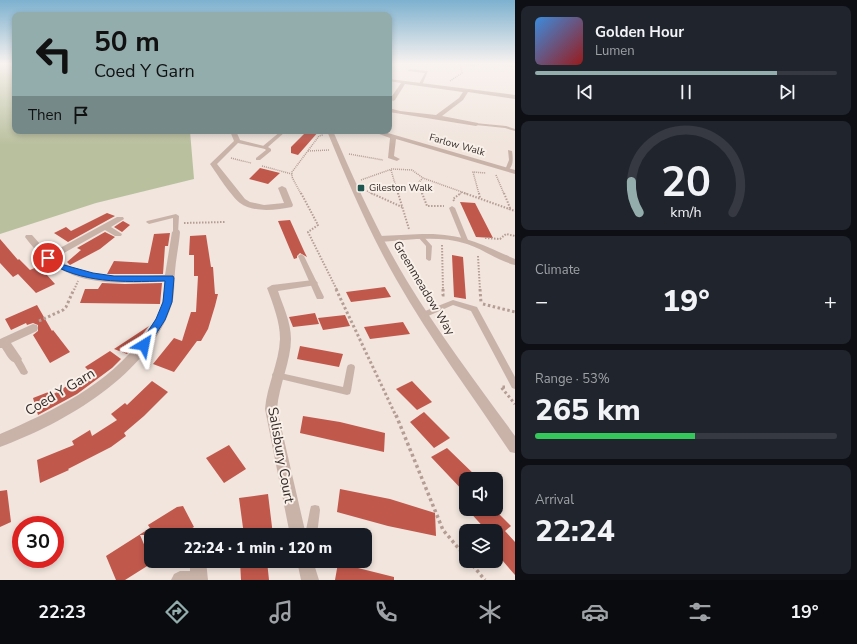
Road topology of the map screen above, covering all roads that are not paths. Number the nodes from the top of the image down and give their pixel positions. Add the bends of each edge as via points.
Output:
1 (398, 91) edge
2 (466, 91) joint
3 (515, 97) edge
4 (393, 100) dead end
5 (392, 111) edge
6 (437, 117) junction
7 (476, 124) joint
8 (515, 130) edge
9 (235, 134) edge
10 (281, 134) edge
11 (331, 134) edge
12 (385, 134) edge
13 (393, 136) junction
14 (237, 141) junction
15 (265, 147) junction
16 (510, 150) dead end
17 (258, 159) dead end
18 (397, 159) dead end
19 (505, 172) junction
20 (515, 172) edge
21 (282, 188) dead end
22 (452, 207) road end
23 (120, 219) dead end
24 (148, 222) dead end
25 (105, 227) junction
26 (176, 232) joint
27 (118, 234) dead end
28 (29, 237) dead end
29 (416, 238) junction
30 (380, 240) junction
31 (465, 240) junction
32 (301, 256) dead end
33 (48, 258) junction
34 (429, 258) dead end
35 (515, 262) edge
36 (170, 278) junction
37 (313, 283) junction
38 (320, 297) dead end
39 (424, 315) junction
40 (30, 329) road end
41 (2, 343) edge
42 (16, 359) joint
43 (351, 367) dead end
44 (24, 372) dead end
45 (276, 375) junction
46 (515, 385) edge
47 (0, 441) edge
48 (515, 447) edge
49 (315, 510) dead end
50 (296, 528) edge
51 (312, 528) edge
52 (198, 568) edge
53 (180, 580) edge
54 (199, 580) edge

1 - 4 street
2 - 3 street
2 - 6 street via 461,99
5 - 6 street
6 - 7 street
7 - 8 lane
9 - 14 street
10 - 15 lane
11 - 30 street, Greenmeadow Way
12 - 13 street, Farlow Walk
13 - 18 street via 390,156
13 - 19 street, Farlow Walk
14 - 15 street
14 - 21 street via 214,164 242,201 261,208 289,205
15 - 17 lane via 269,150
16 - 19 lane via 511,160
19 - 20 street, Farlow Walk
22 - 31 lane
23 - 25 street
24 - 26 lane via 176,216
25 - 27 street
25 - 33 street
26 - 36 street, Coed Y Garn
28 - 33 street
29 - 30 street
29 - 31 street via 442,237
29 - 34 lane via 429,246
30 - 39 street, Greenmeadow Way
31 - 35 street
32 - 37 lane
33 - 36 street via 61,267 82,274 114,279
36 - 47 street, Coed Y Garn via 168,302 160,320 149,339 127,364 104,385 73,405
37 - 38 lane
37 - 45 street, Salisbury Court via 272,288 285,332 285,345
39 - 46 lane via 453,302 474,309
39 - 48 street, Greenmeadow Way
40 - 41 street
41 - 42 street
42 - 44 lane
43 - 45 lane via 347,391
45 - 50 street, Salisbury Court via 271,409
49 - 51 lane
52 - 54 street
53 - 54 street

